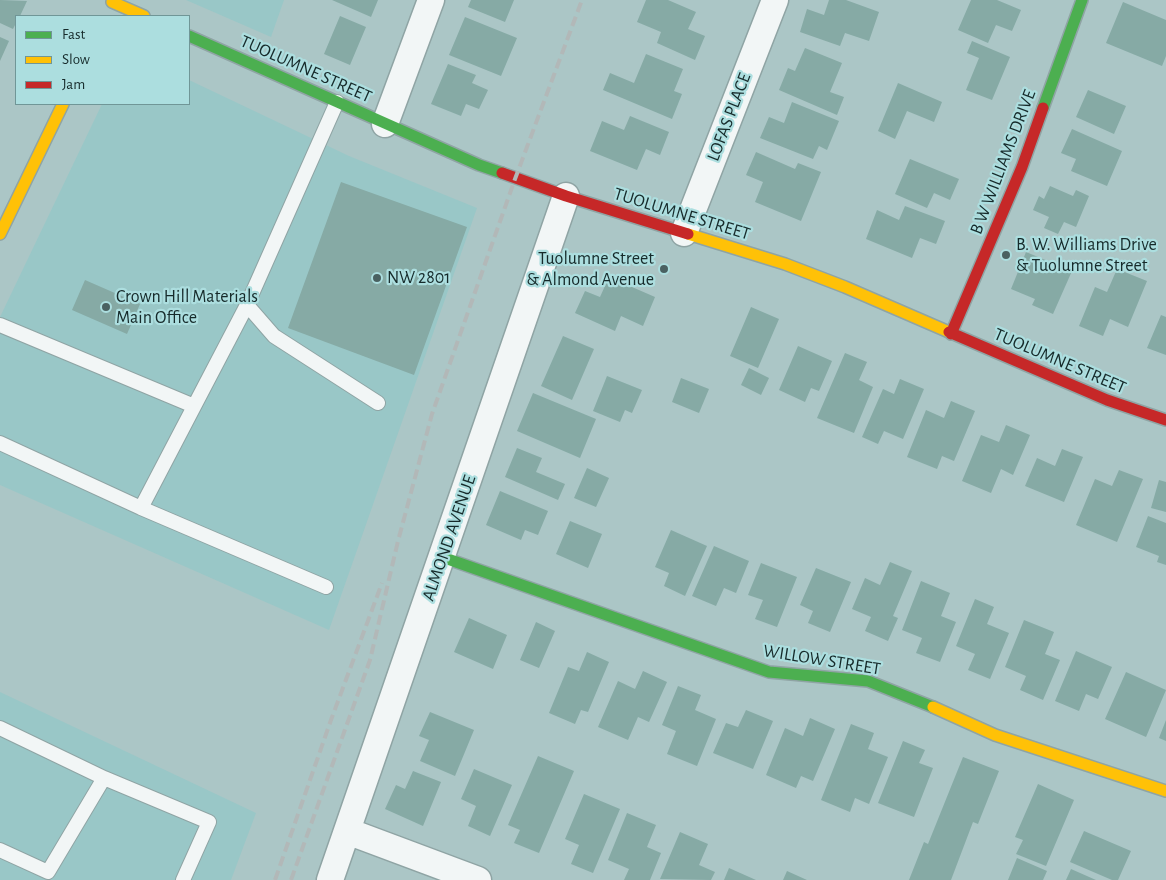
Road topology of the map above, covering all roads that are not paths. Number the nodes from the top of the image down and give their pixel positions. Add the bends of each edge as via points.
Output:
1 (431, 0) edge
2 (775, 0) edge
3 (1082, 0) edge
4 (111, 4) edge
5 (141, 15) edge
6 (190, 36) edge
7 (337, 102) junction
8 (62, 105) edge
9 (385, 124) junction
10 (566, 196) junction
11 (2, 226) edge
12 (684, 233) junction
13 (247, 305) junction
14 (0, 325) edge
15 (951, 334) junction
16 (378, 403) dead end
17 (194, 406) junction
18 (1166, 420) edge
19 (0, 443) edge
20 (141, 508) junction
21 (442, 557) junction
22 (326, 587) dead end
23 (0, 728) edge
24 (104, 778) junction
25 (1166, 791) edge
26 (347, 831) junction
27 (0, 850) edge
28 (46, 876) edge
29 (184, 880) edge
30 (330, 880) edge
31 (478, 880) edge

1 - 9 street
2 - 12 street, LOFAS PLACE
3 - 15 main road, B W WILLIAMS DRIVE via 1022,167
4 - 5 main road
6 - 7 main road, TUOLUMNE STREET
7 - 9 main road, TUOLUMNE STREET
7 - 13 lane
8 - 11 main road
9 - 10 main road, TUOLUMNE STREET via 479,165
10 - 12 main road, TUOLUMNE STREET
10 - 21 street, ALMOND AVENUE
12 - 15 main road, TUOLUMNE STREET via 785,264
13 - 16 lane via 274,336
13 - 17 lane
14 - 17 lane
15 - 18 main road, TUOLUMNE STREET via 1107,400
17 - 20 lane
19 - 20 lane
20 - 22 lane
21 - 25 main road, WILLOW STREET via 769,672 868,681 995,735
21 - 26 street, ALMOND AVENUE
23 - 24 lane
24 - 28 lane
24 - 29 lane via 209,822
26 - 30 street, ALMOND AVENUE
26 - 31 street
27 - 28 lane

